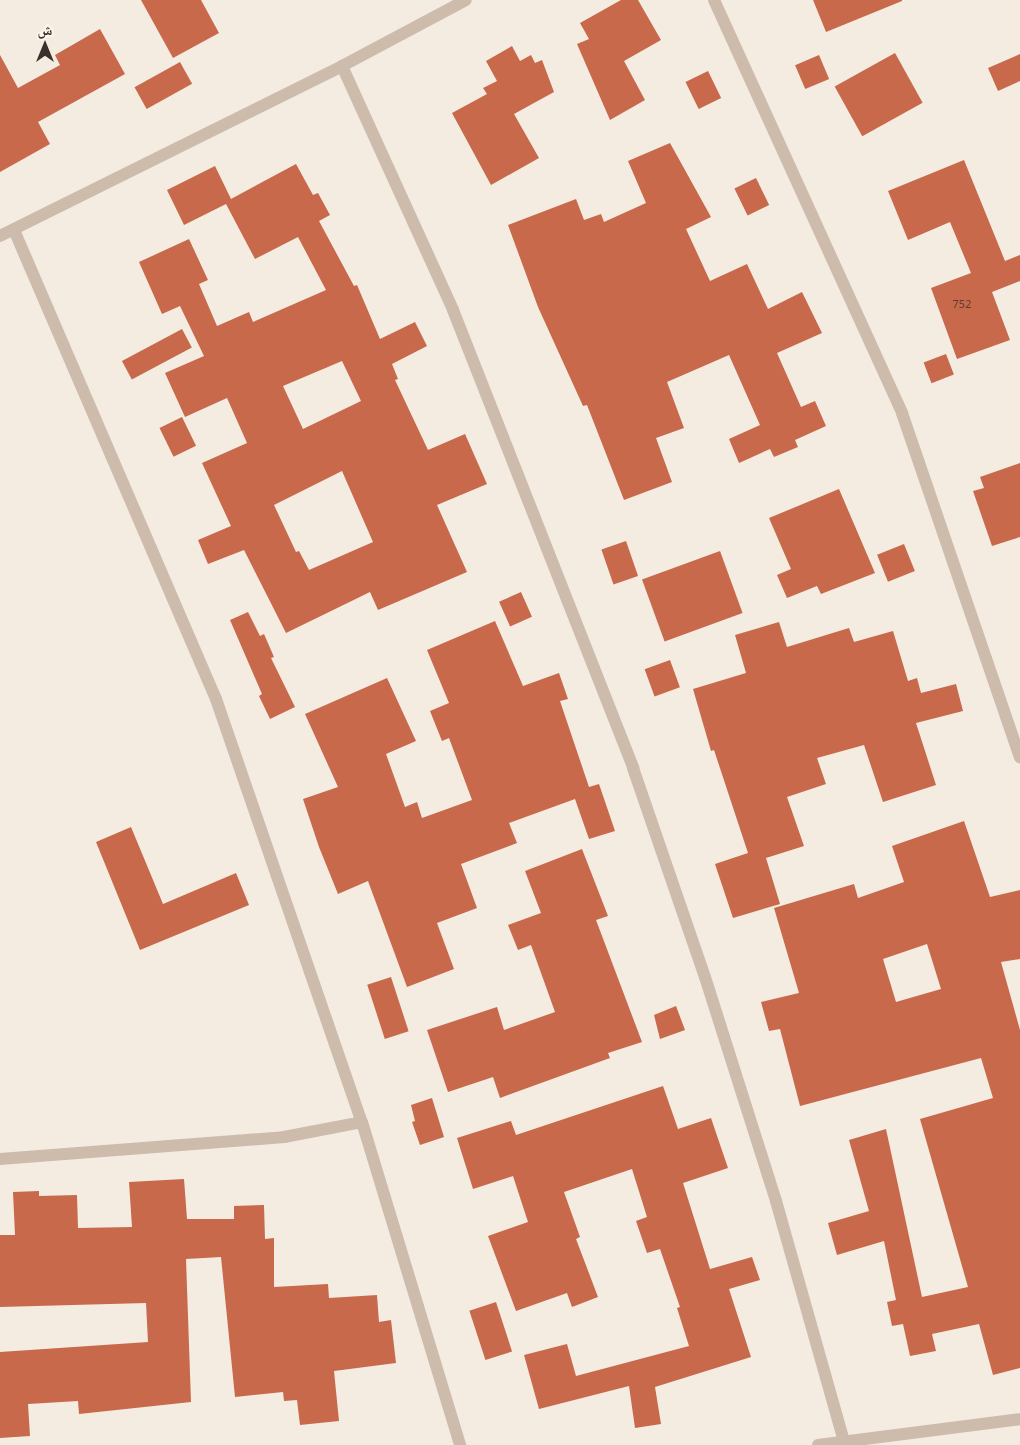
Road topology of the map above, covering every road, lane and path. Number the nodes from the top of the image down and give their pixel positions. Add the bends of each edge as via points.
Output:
1 (466, 0) edge
2 (714, 0) edge
3 (342, 66) junction
4 (14, 230) junction
5 (0, 236) edge
6 (1020, 757) edge
7 (362, 1122) junction
8 (0, 1159) edge
9 (1020, 1420) edge
10 (844, 1442) junction
11 (460, 1445) edge
12 (818, 1445) edge

1 - 3 street
2 - 6 street via 902,413
3 - 4 street
3 - 10 street via 453,310 633,768 706,977 776,1201
4 - 5 street
4 - 7 street via 216,699
7 - 8 street via 284,1137
7 - 11 street
9 - 10 street
10 - 12 street

